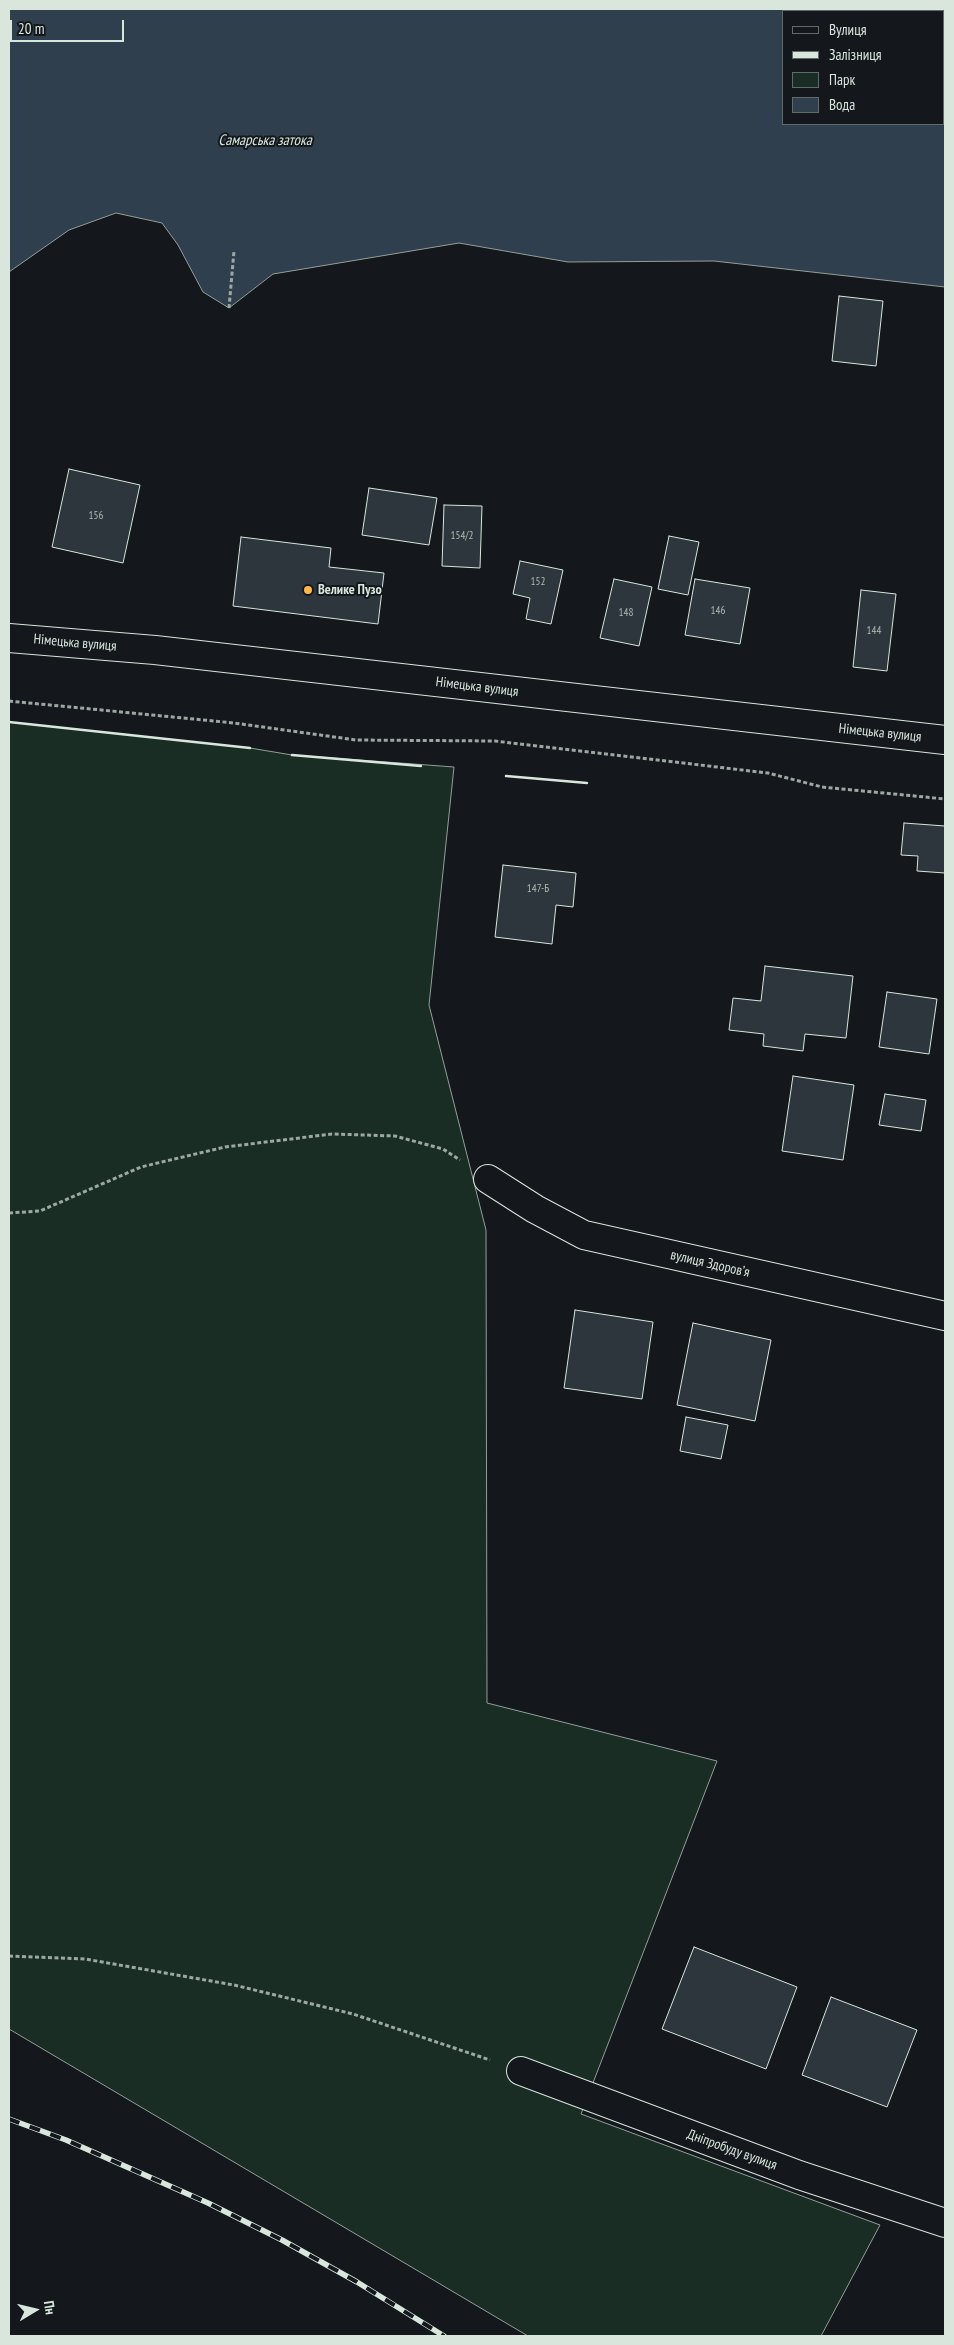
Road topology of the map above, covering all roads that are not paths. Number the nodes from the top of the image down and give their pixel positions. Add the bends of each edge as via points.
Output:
1 (9, 638) edge
2 (945, 740) edge
3 (488, 1179) road end
4 (945, 1316) edge
5 (521, 2071) road end
6 (945, 2224) edge

1 - 2 main road, Німецька вулиця via 155,650
3 - 4 main road, вулиця Здоровʼя via 584,1235
5 - 6 main road, Дніпробуду вулиця via 799,2175

